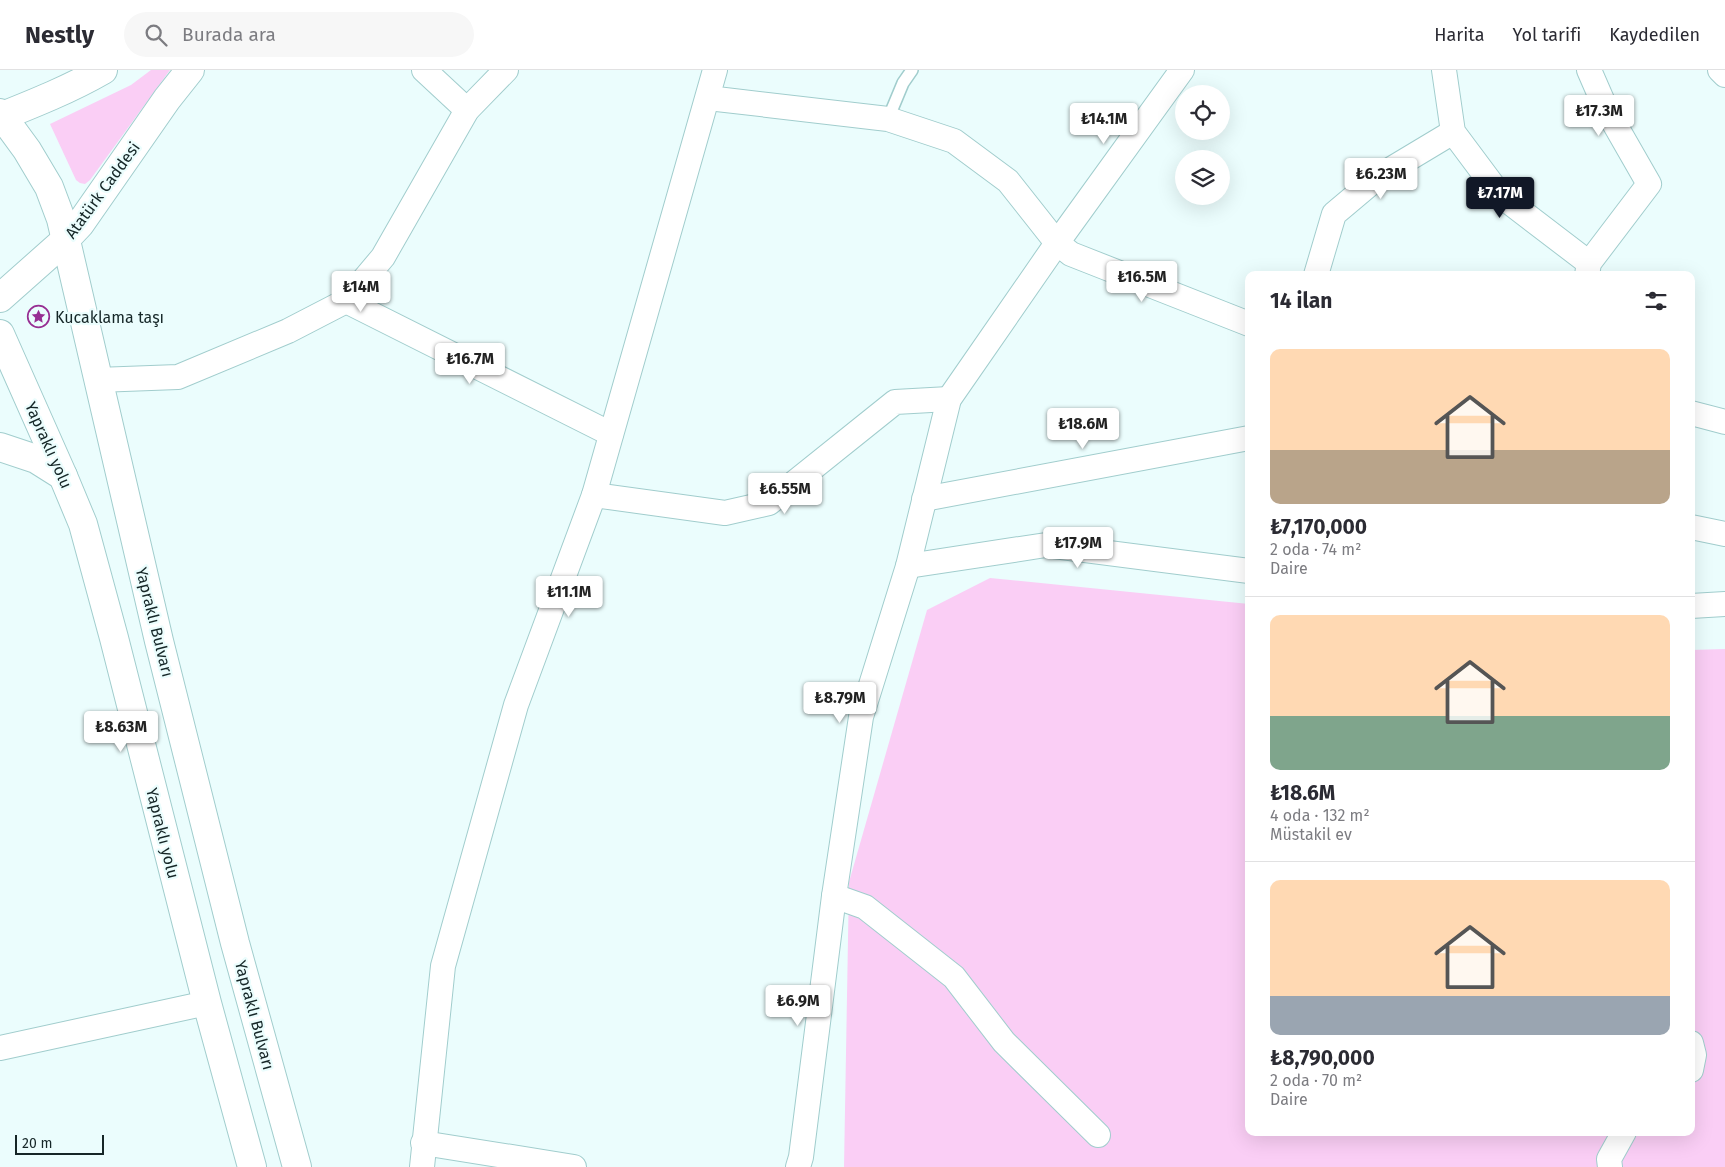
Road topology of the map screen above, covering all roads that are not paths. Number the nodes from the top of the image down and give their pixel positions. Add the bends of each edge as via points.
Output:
1 (103, 70) edge
2 (190, 70) edge
3 (424, 70) edge
4 (506, 70) edge
5 (715, 70) edge
6 (912, 70) edge
7 (1182, 70) edge
8 (1444, 70) edge
9 (1590, 70) edge
10 (1720, 70) edge
11 (1725, 74) edge
12 (708, 98) junction
13 (467, 110) junction
14 (1, 115) edge
15 (888, 119) junction
16 (1453, 132) junction
17 (66, 239) junction
18 (1057, 243) junction
19 (1588, 269) edge
20 (1317, 271) edge
21 (0, 298) edge
22 (346, 301) junction
23 (1245, 322) edge
24 (0, 334) edge
25 (97, 380) junction
26 (949, 399) junction
27 (1695, 414) edge
28 (1725, 422) edge
29 (611, 434) junction
30 (1245, 439) edge
31 (0, 447) edge
32 (63, 476) junction
33 (594, 495) junction
34 (924, 499) junction
35 (1695, 528) edge
36 (1725, 534) edge
37 (908, 566) junction
38 (1245, 571) edge
39 (1725, 604) edge
40 (1695, 606) edge
41 (834, 896) junction
42 (207, 1003) junction
43 (0, 1048) edge
44 (1098, 1135) dead end
45 (1622, 1136) edge
46 (423, 1143) junction
47 (252, 1167) edge
48 (297, 1167) edge
49 (422, 1167) edge
50 (574, 1167) edge
51 (798, 1167) edge
52 (1610, 1167) edge

1 - 14 main road via 44,100
2 - 17 main road, Atatürk Caddesi
3 - 13 street
4 - 13 street
5 - 12 street
6 - 15 lane
7 - 18 street
8 - 16 street
9 - 19 street via 1606,109 1649,184
10 - 11 street
12 - 15 street
12 - 29 street
13 - 22 street via 382,257
14 - 17 main road, Yapraklı Bulvarı via 49,187
15 - 18 street via 954,141 1008,181
16 - 19 street via 1500,195
16 - 20 street via 1378,177 1334,214
17 - 21 main road, Atatürk Caddesi
17 - 25 main road, Yapraklı Bulvarı
18 - 23 street via 1071,254
18 - 26 street
22 - 25 street via 288,331 178,377
22 - 29 street
24 - 32 main road, Yapraklı yolu
25 - 48 main road, Yapraklı Bulvarı via 158,641
26 - 33 street via 895,402 769,503 725,513
26 - 34 street
27 - 28 street
29 - 33 street
30 - 34 street
31 - 32 main road via 36,459
32 - 42 main road, Yapraklı yolu via 83,524 109,619
33 - 46 street via 516,705 443,966
34 - 37 street
35 - 36 street
37 - 38 street via 1046,546
37 - 41 street via 861,717
39 - 40 street
41 - 44 street via 865,907 954,977 1004,1042
41 - 51 street
42 - 43 street
42 - 47 main road, Yapraklı yolu
45 - 52 street via 1609,1159
46 - 49 street
46 - 50 street

